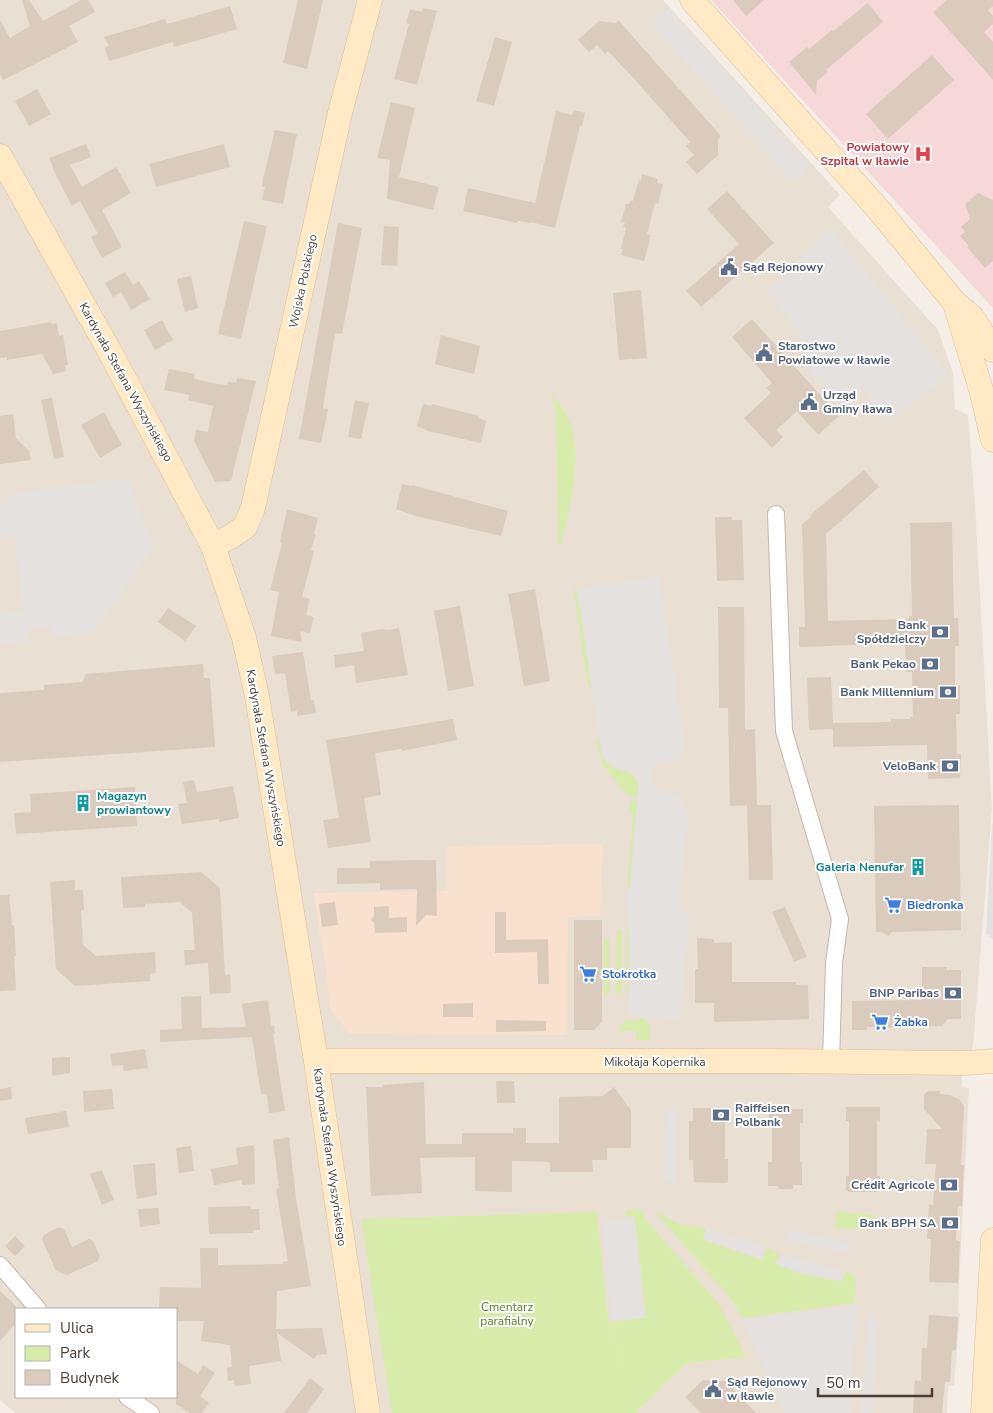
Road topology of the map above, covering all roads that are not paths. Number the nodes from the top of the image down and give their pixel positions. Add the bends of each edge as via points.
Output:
1 (370, 0) edge
2 (692, 0) edge
3 (0, 156) edge
4 (955, 303) junction
5 (993, 350) edge
6 (992, 428) edge
7 (776, 514) dead end
8 (213, 546) junction
9 (316, 1061) junction
10 (993, 1061) edge
11 (831, 1062) junction
12 (993, 1240) edge
13 (0, 1265) edge
14 (37, 1308) edge
15 (128, 1398) edge
16 (151, 1413) edge
17 (368, 1413) edge
18 (983, 1413) edge

1 - 8 street, Wojska Polskiego via 340,113 253,508 245,526
2 - 4 street via 878,209
3 - 8 street, Kardynała Stefana Wyszyńskiego via 115,360
4 - 5 street via 972,316
4 - 6 street
7 - 11 street via 784,731 840,919 834,963
8 - 9 street, Kardynała Stefana Wyszyńskiego via 244,638 257,696
9 - 11 street, Mikołaja Kopernika
9 - 17 street, Kardynała Stefana Wyszyńskiego
10 - 11 street, Mikołaja Kopernika
12 - 18 street
13 - 14 street
15 - 16 street

